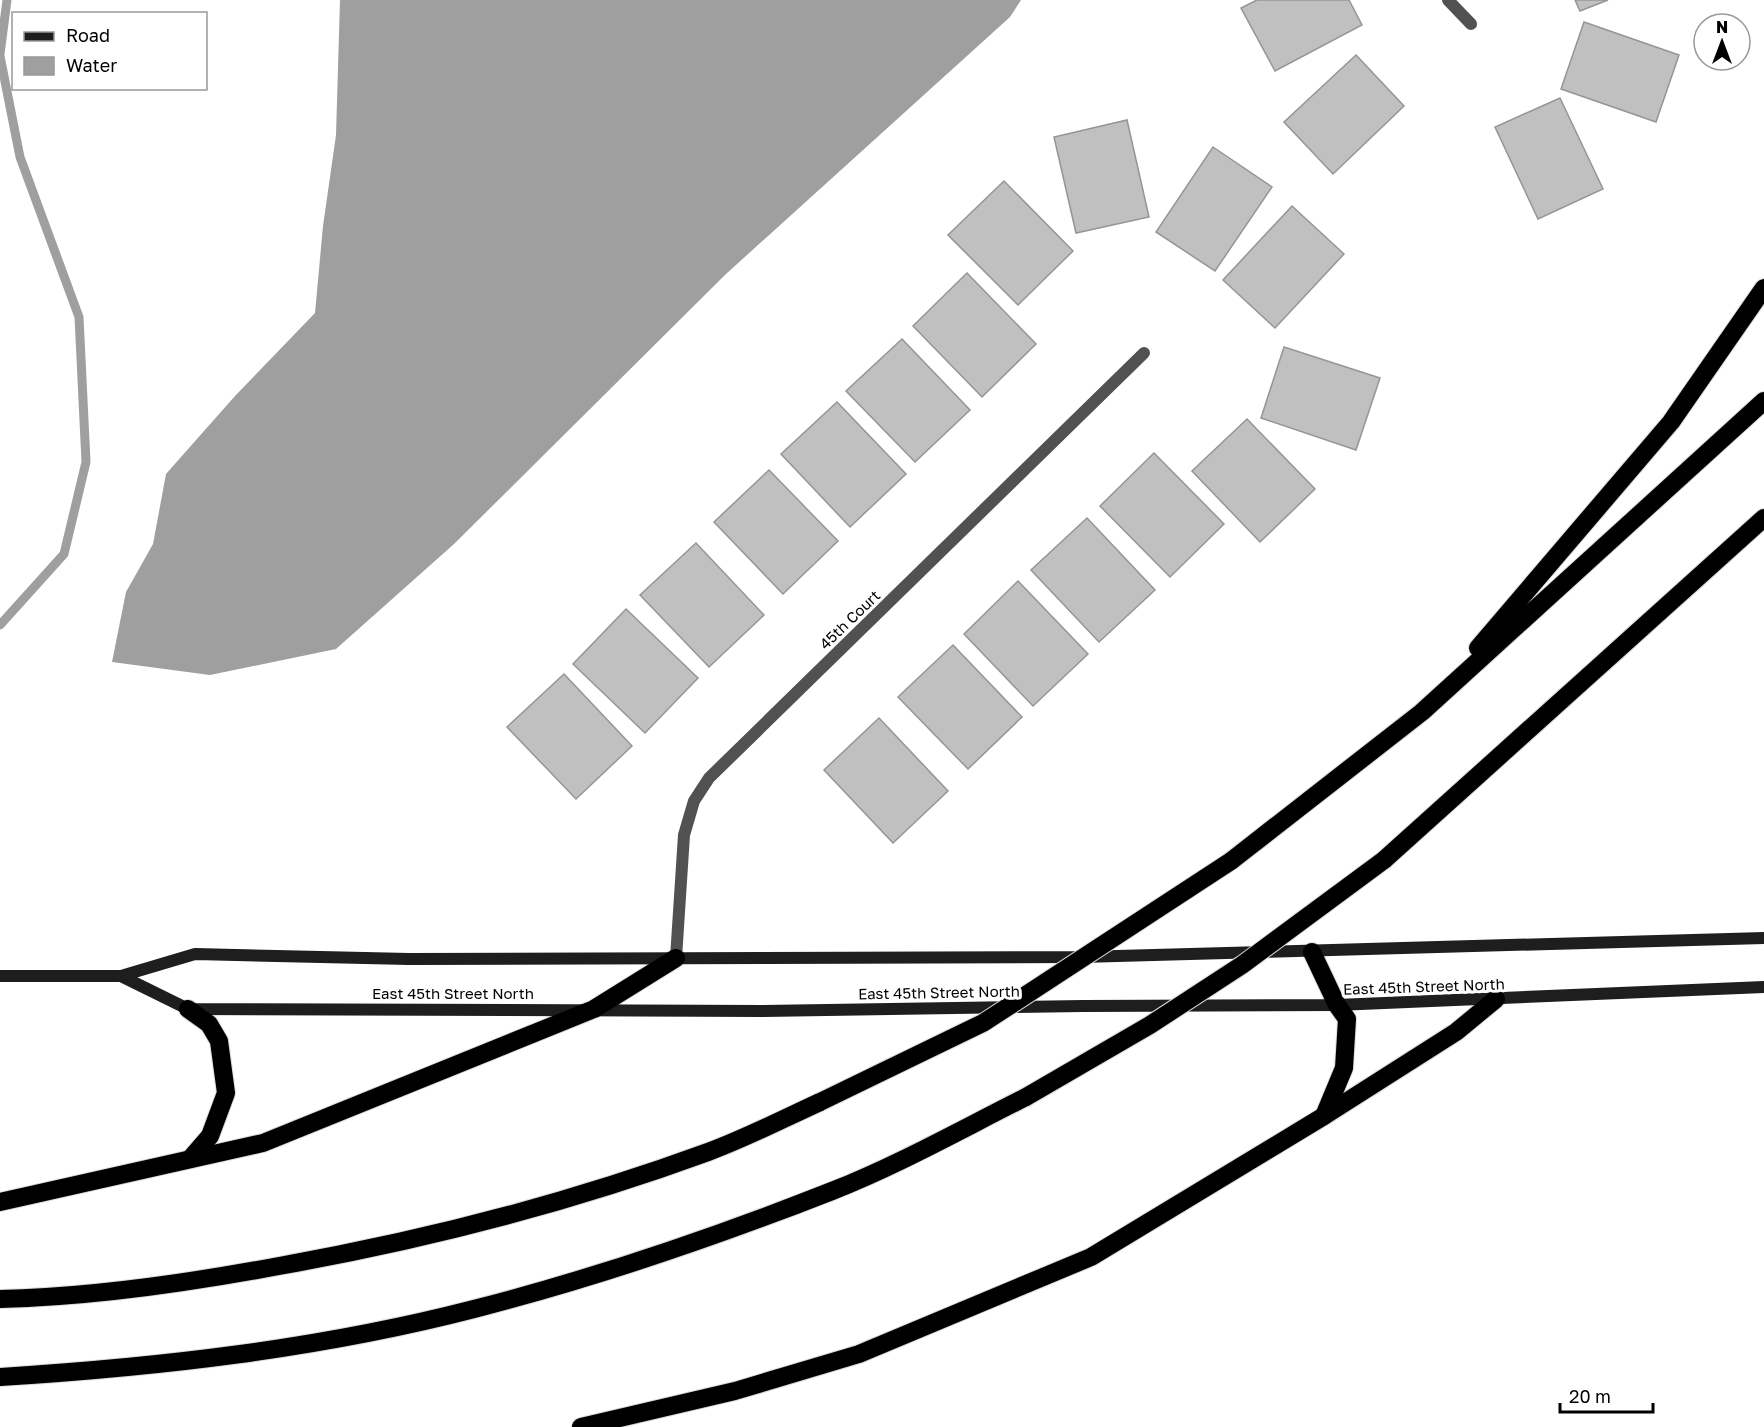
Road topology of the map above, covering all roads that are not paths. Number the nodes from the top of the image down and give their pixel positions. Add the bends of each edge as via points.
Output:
1 (1448, 0) edge
2 (1471, 24) dead end
3 (1764, 288) edge
4 (1144, 353) dead end
5 (1764, 401) edge
6 (1764, 518) edge
7 (1422, 712) junction
8 (1764, 938) edge
9 (1312, 952) junction
10 (676, 958) junction
11 (0, 976) edge
12 (121, 976) junction
13 (1764, 987) edge
14 (1496, 999) junction
15 (1337, 1005) junction
16 (188, 1009) junction
17 (594, 1009) junction
18 (1324, 1116) junction
19 (191, 1158) junction
20 (0, 1202) edge
21 (0, 1299) edge
22 (0, 1377) edge
23 (581, 1427) edge

1 - 2 street
3 - 7 highway via 1671,422
4 - 10 street, 45th Court via 709,778 694,801 684,835
5 - 7 highway
6 - 22 highway, bridge via 1384,860 1242,965 1160,1019 1026,1097 834,1190 703,1239 473,1310 248,1353 105,1371
7 - 21 highway, bridge via 1231,861 983,1023 711,1151 578,1196 466,1227 344,1254 125,1289
8 - 9 street, East 45th Street North
9 - 10 street, East 45th Street North
9 - 15 highway
10 - 12 street, East 45th Street North via 410,959 195,954
10 - 17 highway
11 - 12 street, East 45th Street North
12 - 16 street, East 45th Street North
13 - 14 street, East 45th Street North
14 - 15 street, East 45th Street North
14 - 18 highway via 1456,1032
15 - 17 street, East 45th Street North
15 - 18 highway via 1347,1019 1344,1068
16 - 17 street, East 45th Street North
16 - 19 highway via 209,1024 219,1041 226,1093 210,1136
17 - 19 highway via 263,1143
18 - 23 highway via 1091,1257 990,1300 859,1354 735,1391
19 - 20 highway

